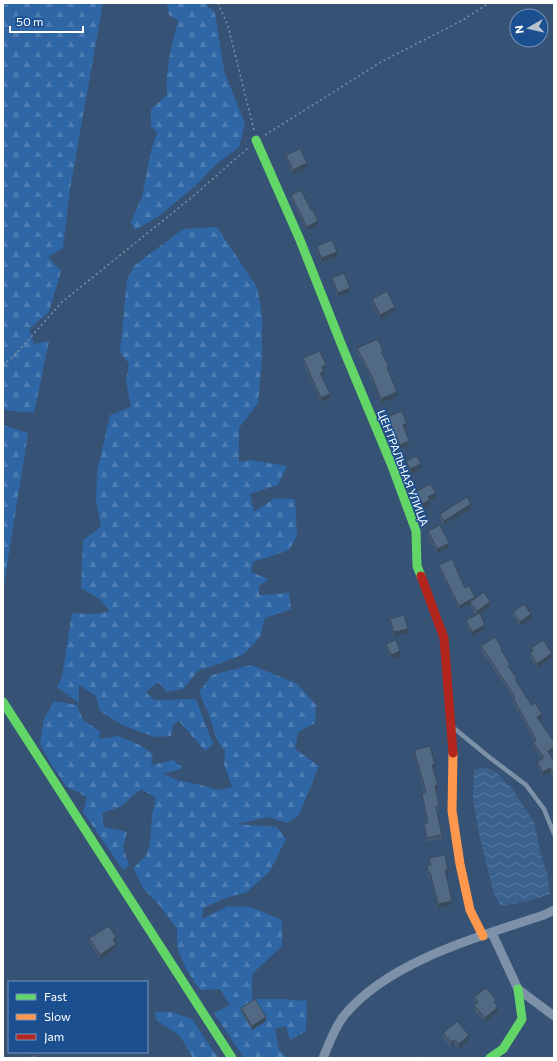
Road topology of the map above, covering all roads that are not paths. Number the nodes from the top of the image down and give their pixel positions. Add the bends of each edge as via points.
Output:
1 (256, 140) road end
2 (3, 702) edge
3 (452, 726) junction
4 (554, 834) edge
5 (554, 910) edge
6 (487, 934) junction
7 (518, 989) junction
8 (554, 1016) edge
9 (232, 1058) edge
10 (323, 1058) edge
11 (490, 1058) edge

1 - 3 street, ЦЕНТРАЛЬНАЯ УЛИЦА via 300,240 416,531 418,566 444,638
2 - 9 street
3 - 4 lane via 526,785 544,809
3 - 6 street, ЦЕНТРАЛЬНАЯ УЛИЦА via 452,811 459,857 470,910
5 - 6 street
6 - 7 street
6 - 10 street via 428,955 360,999 343,1017
7 - 8 street
7 - 11 street via 522,1019 503,1049

